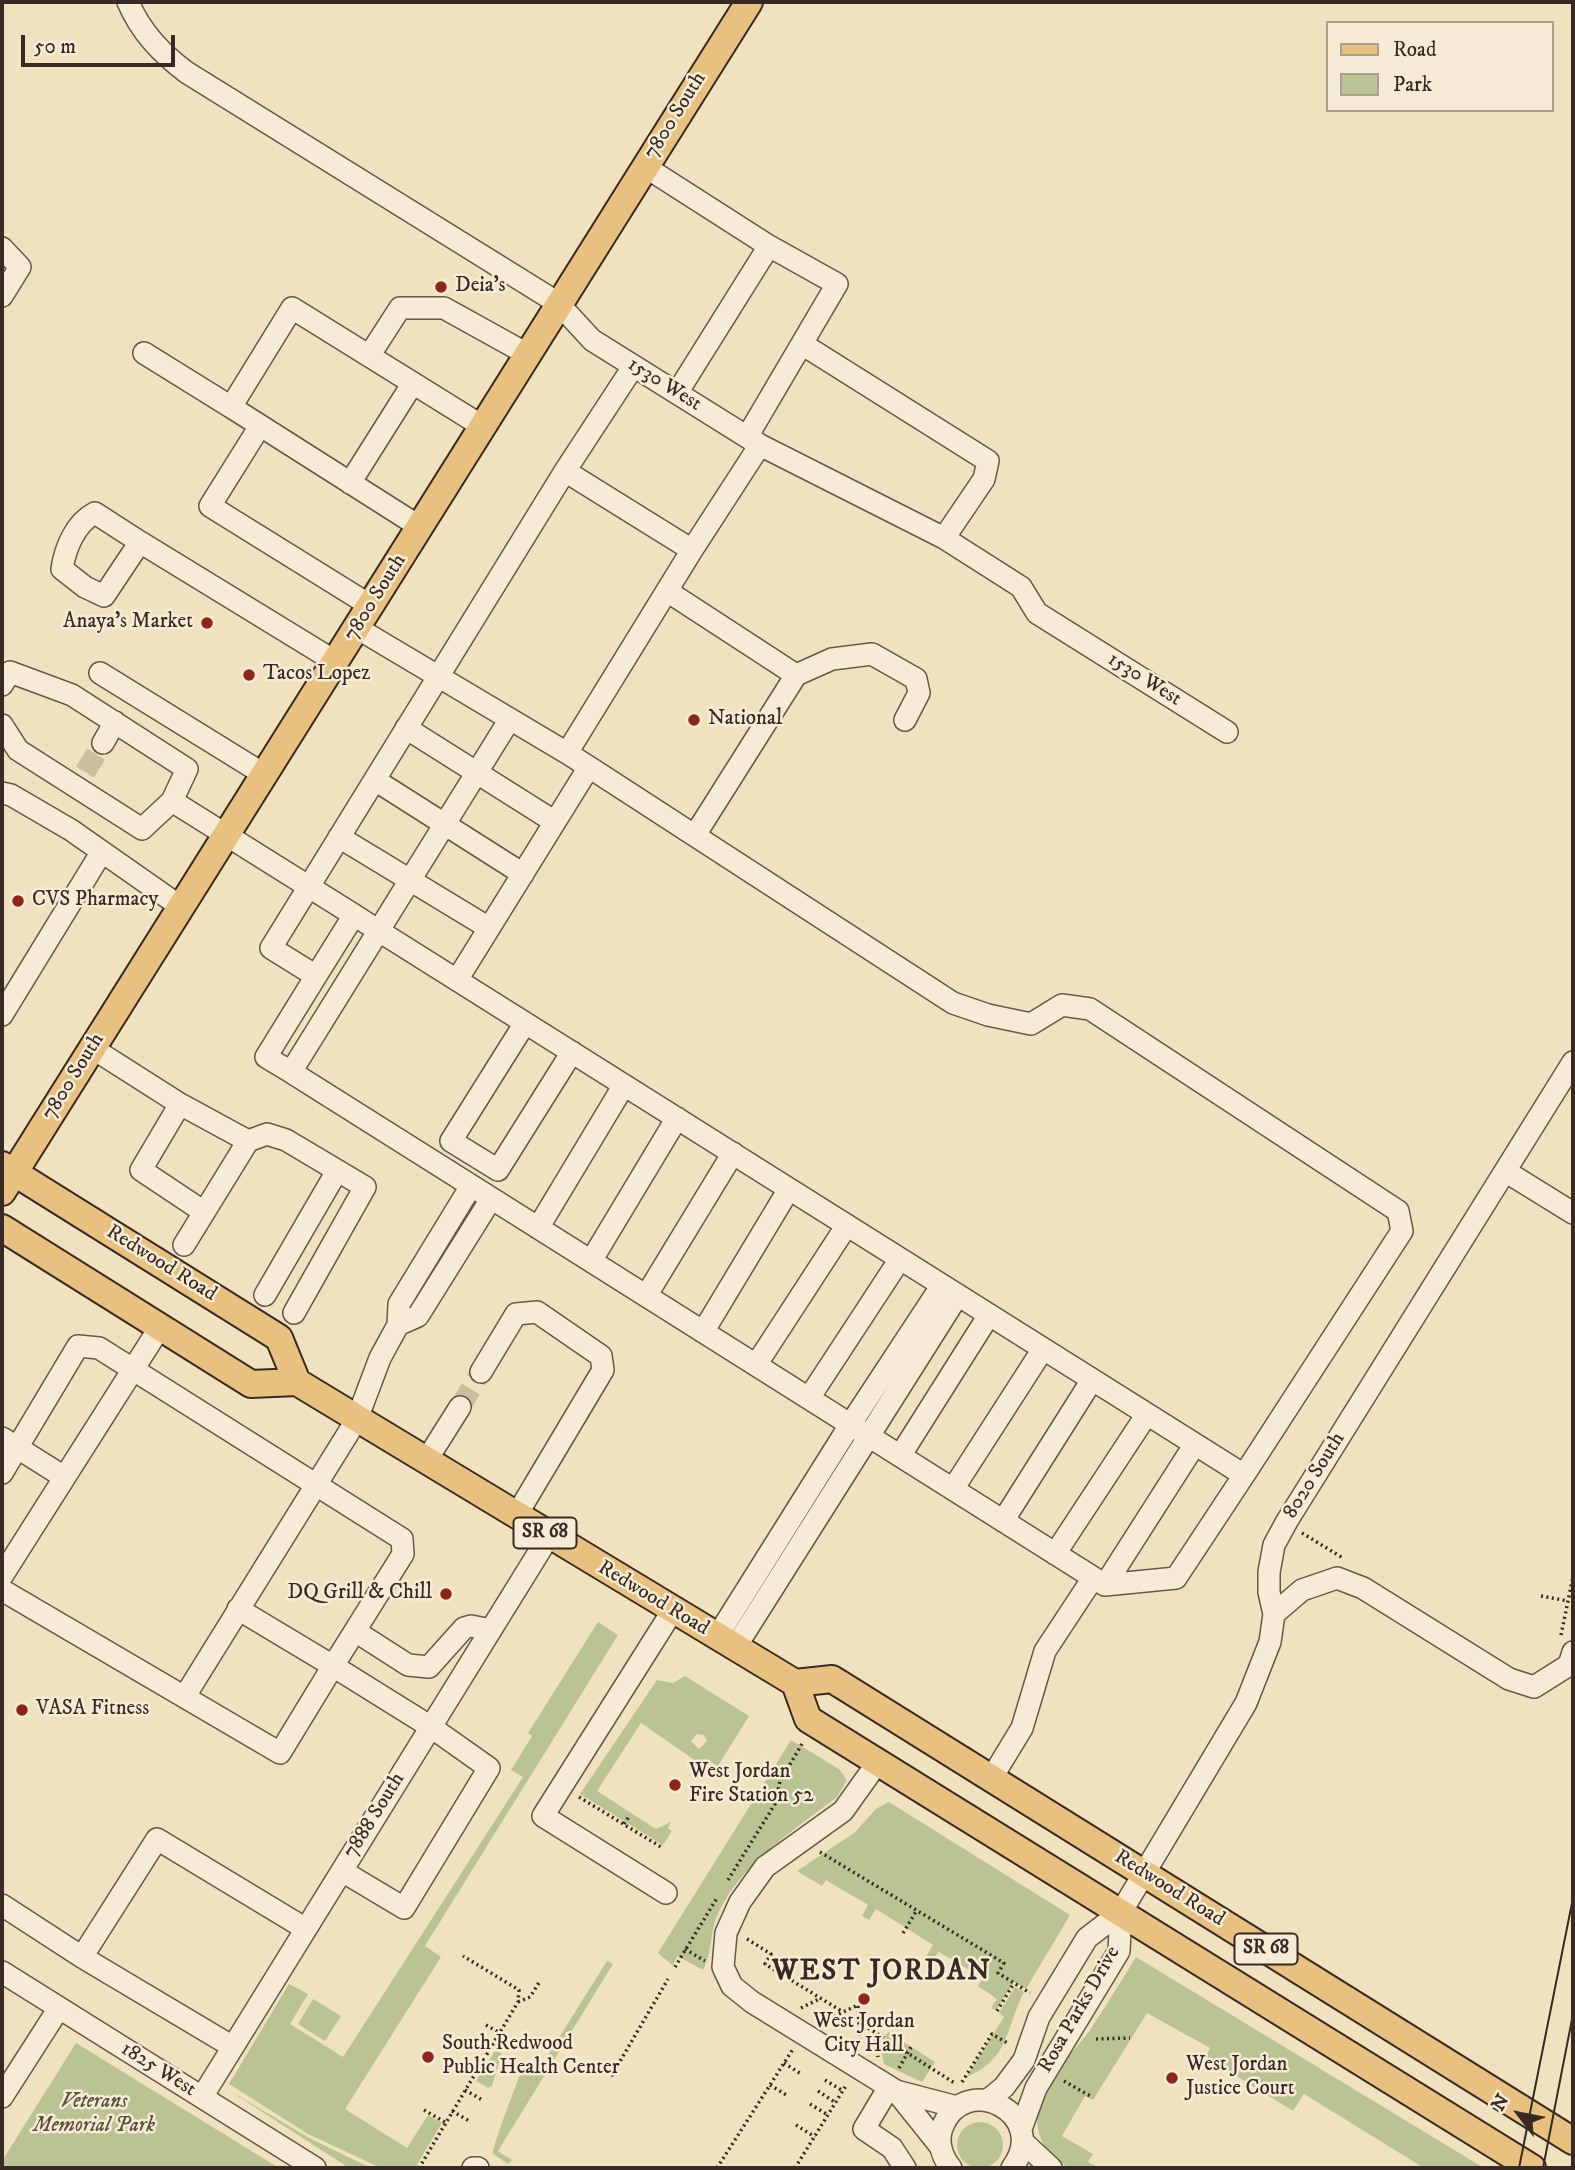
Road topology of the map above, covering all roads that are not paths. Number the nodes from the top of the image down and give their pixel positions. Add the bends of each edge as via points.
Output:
1 (128, 2) edge
2 (749, 2) edge
3 (645, 166) junction
4 (769, 246) junction
5 (2, 248) edge
6 (2, 296) edge
7 (558, 303) junction
8 (802, 344) junction
9 (144, 353) dead end
10 (527, 354) junction
11 (369, 356) junction
12 (634, 367) junction
13 (413, 383) junction
14 (677, 393) junction
15 (231, 407) junction
16 (260, 426) junction
17 (482, 426) junction
18 (753, 441) junction
19 (565, 471) junction
20 (351, 483) junction
21 (420, 527) junction
22 (944, 538) junction
23 (140, 542) dead end
24 (692, 550) junction
25 (667, 591) junction
26 (364, 617) junction
27 (336, 662) junction
28 (100, 673) dead end
29 (796, 675) junction
30 (438, 676) junction
31 (2, 685) edge
32 (510, 719) junction
33 (905, 720) dead end
34 (115, 722) junction
35 (2, 724) edge
36 (406, 728) junction
37 (1227, 732) dead end
38 (103, 743) tunnel mouth
39 (567, 753) junction
40 (589, 767) junction
41 (477, 773) junction
42 (265, 775) junction
43 (375, 780) junction
44 (2, 793) edge
45 (172, 801) junction
46 (555, 822) junction
47 (445, 824) junction
48 (226, 835) junction
49 (695, 835) junction
50 (339, 837) junction
51 (101, 853) junction
52 (523, 873) junction
53 (411, 880) junction
54 (309, 887) junction
55 (181, 907) junction
56 (354, 915) junction
57 (489, 928) junction
58 (379, 931) junction
59 (316, 976) junction
60 (457, 980) junction
61 (2, 1015) edge
62 (525, 1023) junction
63 (92, 1048) junction
64 (572, 1052) junction
65 (1573, 1062) edge
66 (291, 1072) junction
67 (624, 1085) junction
68 (180, 1104) junction
69 (677, 1118) junction
70 (248, 1141) junction
71 (733, 1153) junction
72 (337, 1171) junction
73 (1505, 1171) junction
74 (6, 1176) edge
75 (471, 1186) junction
76 (789, 1189) junction
77 (491, 1199) junction
78 (204, 1212) junction
79 (1573, 1213) edge
80 (846, 1225) junction
81 (2, 1228) edge
82 (538, 1228) junction
83 (184, 1245) dead end
84 (900, 1259) junction
85 (591, 1261) junction
86 (950, 1290) junction
87 (265, 1295) dead end
88 (646, 1296) junction
89 (293, 1313) dead end
90 (989, 1315) junction
91 (398, 1325) junction
92 (160, 1327) junction
93 (703, 1332) junction
94 (1043, 1349) junction
95 (756, 1365) junction
96 (131, 1368) junction
97 (481, 1372) tunnel mouth
98 (1092, 1380) junction
99 (298, 1382) junction
100 (809, 1398) junction
101 (460, 1407) tunnel mouth
102 (1147, 1414) junction
103 (358, 1419) junction
104 (858, 1430) junction
105 (9, 1443) edge
106 (1195, 1444) junction
107 (900, 1456) junction
108 (426, 1461) junction
109 (2, 1473) edge
110 (1244, 1475) junction
111 (64, 1477) junction
112 (316, 1485) junction
113 (953, 1489) junction
114 (516, 1516) junction
115 (1003, 1521) junction
116 (549, 1536) junction
117 (1055, 1554) junction
118 (2, 1576) edge
119 (1099, 1581) junction
120 (2, 1590) edge
121 (239, 1609) junction
122 (673, 1610) junction
123 (1274, 1614) junction
124 (491, 1630) junction
125 (355, 1632) junction
126 (726, 1642) junction
127 (1567, 1645) edge
128 (333, 1666) junction
129 (795, 1682) junction
130 (185, 1696) junction
131 (431, 1727) junction
132 (878, 1762) junction
133 (991, 1779) junction
134 (342, 1871) junction
135 (1143, 1873) junction
136 (666, 1893) dead end
137 (2, 1905) edge
138 (1121, 1912) junction
139 (306, 1929) junction
140 (82, 1957) junction
141 (2, 1972) edge
142 (59, 2008) junction
143 (233, 2047) junction
144 (894, 2084) junction
145 (958, 2093) junction
146 (2, 2097) edge
147 (202, 2097) junction
148 (988, 2100) junction
149 (1022, 2136) junction
150 (1573, 2141) edge
151 (944, 2161) edge
152 (315, 2168) edge
153 (905, 2168) edge
154 (1012, 2168) edge
155 (1052, 2168) edge
156 (1532, 2168) edge

1 - 7 street, 1530 West via 137,23 161,52 186,72
2 - 3 main road, 7800 South
3 - 4 street
3 - 7 main road, 7800 South
4 - 8 street via 837,284
4 - 14 street
5 - 6 street via 20,267
7 - 10 main road, 7800 South
7 - 12 street, 1530 West via 592,340
8 - 18 street
8 - 22 street via 988,461 984,479
9 - 15 street
10 - 11 street via 444,308 422,306 400,308
10 - 17 main road, 7800 South
11 - 13 street
11 - 15 street via 292,308
12 - 14 street, 1530 West
12 - 19 street
13 - 17 street
13 - 20 street
14 - 18 street, 1530 West
15 - 16 street
16 - 20 street
16 - 26 street via 210,506
17 - 21 main road, 7800 South
18 - 22 street, 1530 West
18 - 24 street
19 - 24 street
19 - 30 street
20 - 21 street
21 - 26 main road, 7800 South
22 - 37 street, 1530 West via 1021,587 1037,613
23 - 27 street
24 - 25 street
25 - 29 street
25 - 39 street
26 - 27 main road, 7800 South
26 - 30 street
27 - 42 main road, 7800 South
28 - 42 street
29 - 33 street via 832,659 872,654 916,679 919,693
29 - 49 street
30 - 32 street
30 - 36 street
31 - 34 street via 10,672 72,695
32 - 39 street
32 - 41 street
34 - 38 street
34 - 45 street via 187,769
35 - 45 street via 18,750 80,779 142,829
36 - 41 street
36 - 43 street
39 - 40 street
40 - 46 street
40 - 49 street
41 - 46 street
41 - 47 street
42 - 48 main road, 7800 South
43 - 47 street
43 - 50 street
44 - 51 street via 71,830
45 - 48 street
46 - 52 street
47 - 52 street
47 - 53 street
48 - 54 street
48 - 55 main road, 7800 South
49 - 110 street via 953,1003 1031,1024 1062,1005 1090,1009 1398,1212 1402,1231
50 - 53 street
50 - 54 street
51 - 55 street
51 - 61 street
52 - 57 street
53 - 57 street
53 - 58 street
54 - 56 street
54 - 59 street via 271,948
55 - 63 main road, 7800 South
56 - 58 street
56 - 59 street
57 - 60 street
58 - 60 street
58 - 66 street
59 - 66 street via 266,1057
60 - 62 street
62 - 64 street
62 - 64 street via 451,1140 486,1163 498,1170
63 - 68 street
63 - 74 main road, 7800 South
64 - 67 street
65 - 73 street, 8020 South
66 - 75 street
67 - 69 street
67 - 82 street
68 - 70 street
68 - 78 street via 141,1170
69 - 71 street
69 - 85 street
70 - 72 street via 267,1134 286,1140
70 - 78 street
71 - 76 street
71 - 88 street
72 - 87 street
72 - 89 street via 362,1184 365,1191
73 - 79 street
73 - 123 street, 8020 South via 1274,1545 1269,1572
74 - 99 main road, Redwood Road via 279,1338
75 - 77 street
75 - 91 street via 399,1304
76 - 80 street
76 - 93 street
77 - 82 street
77 - 91 street via 418,1316
78 - 83 street
80 - 84 street
80 - 95 street
81 - 92 main road
82 - 85 street
84 - 86 street
84 - 100 street
85 - 88 street
86 - 90 street
86 - 104 street
88 - 93 street
90 - 94 street
90 - 107 street
91 - 103 street via 380,1358
92 - 96 street
92 - 99 main road via 251,1384
93 - 95 street
94 - 98 street
94 - 113 street
95 - 100 street
96 - 105 street via 99,1348 78,1346
96 - 111 street
96 - 112 street
97 - 114 street via 516,1314 537,1312 601,1356 603,1370
98 - 102 street
98 - 115 street
99 - 103 main road, Redwood Road / SR 68
100 - 104 street
101 - 108 street
102 - 106 street
102 - 117 street
103 - 108 main road, Redwood Road / SR 68
103 - 112 street
104 - 107 street
104 - 126 street
105 - 109 street
105 - 111 street
106 - 110 street
106 - 119 street
107 - 113 street
108 - 114 main road, Redwood Road / SR 68
110 - 119 street via 1176,1578
111 - 118 street
112 - 121 street
112 - 125 street via 402,1539 403,1554
113 - 115 street
114 - 116 main road, Redwood Road / SR 68
115 - 117 street
116 - 122 main road, Redwood Road / SR 68
116 - 124 street, 7888 South
117 - 119 street
119 - 133 street via 1045,1651 1022,1728
120 - 130 street
121 - 128 street
121 - 130 street
122 - 126 main road, Redwood Road / SR 68
122 - 136 street via 544,1816
123 - 127 street via 1302,1590 1337,1578 1363,1588 1509,1679 1534,1687 1569,1665
123 - 135 street, 8020 South via 1263,1665 1246,1703
124 - 125 street via 464,1628 429,1667 417,1668
124 - 131 street, 7888 South
125 - 128 street
126 - 129 main road, Redwood Road / SR 68
128 - 130 street via 280,1753
128 - 131 street
129 - 132 main road, SR 68 via 808,1719
129 - 133 main road, Redwood Road / SR 68 via 832,1679
131 - 134 street, 7888 South
131 - 134 street via 489,1768 404,1908
132 - 138 main road, SR 68
132 - 144 street via 843,1811 765,1867 740,1902 726,1933 723,1967 732,1986 752,2002
133 - 135 main road, Redwood Road / SR 68
134 - 139 street, 7888 South
135 - 138 street, 8020 South
135 - 150 main road, Redwood Road / SR 68
137 - 140 street
138 - 148 street, Rosa Parks Drive via 1087,1938 1039,2017 1024,2060
138 - 149 street, Rosa Parks Drive via 1119,1951 1036,2088
138 - 156 main road, SR 68
139 - 140 street via 157,1839
139 - 143 street, 7888 South
140 - 143 street
141 - 142 street, 1825 West
142 - 146 street
142 - 147 street, 1825 West
143 - 147 street, 7888 South
144 - 145 street
144 - 151 street
144 - 153 street via 863,2129 892,2148
145 - 148 street
145 - 151 street via 941,2130
147 - 152 street, 1825 West
148 - 149 street via 1014,2116
149 - 154 street, Rosa Parks Drive
149 - 155 street

